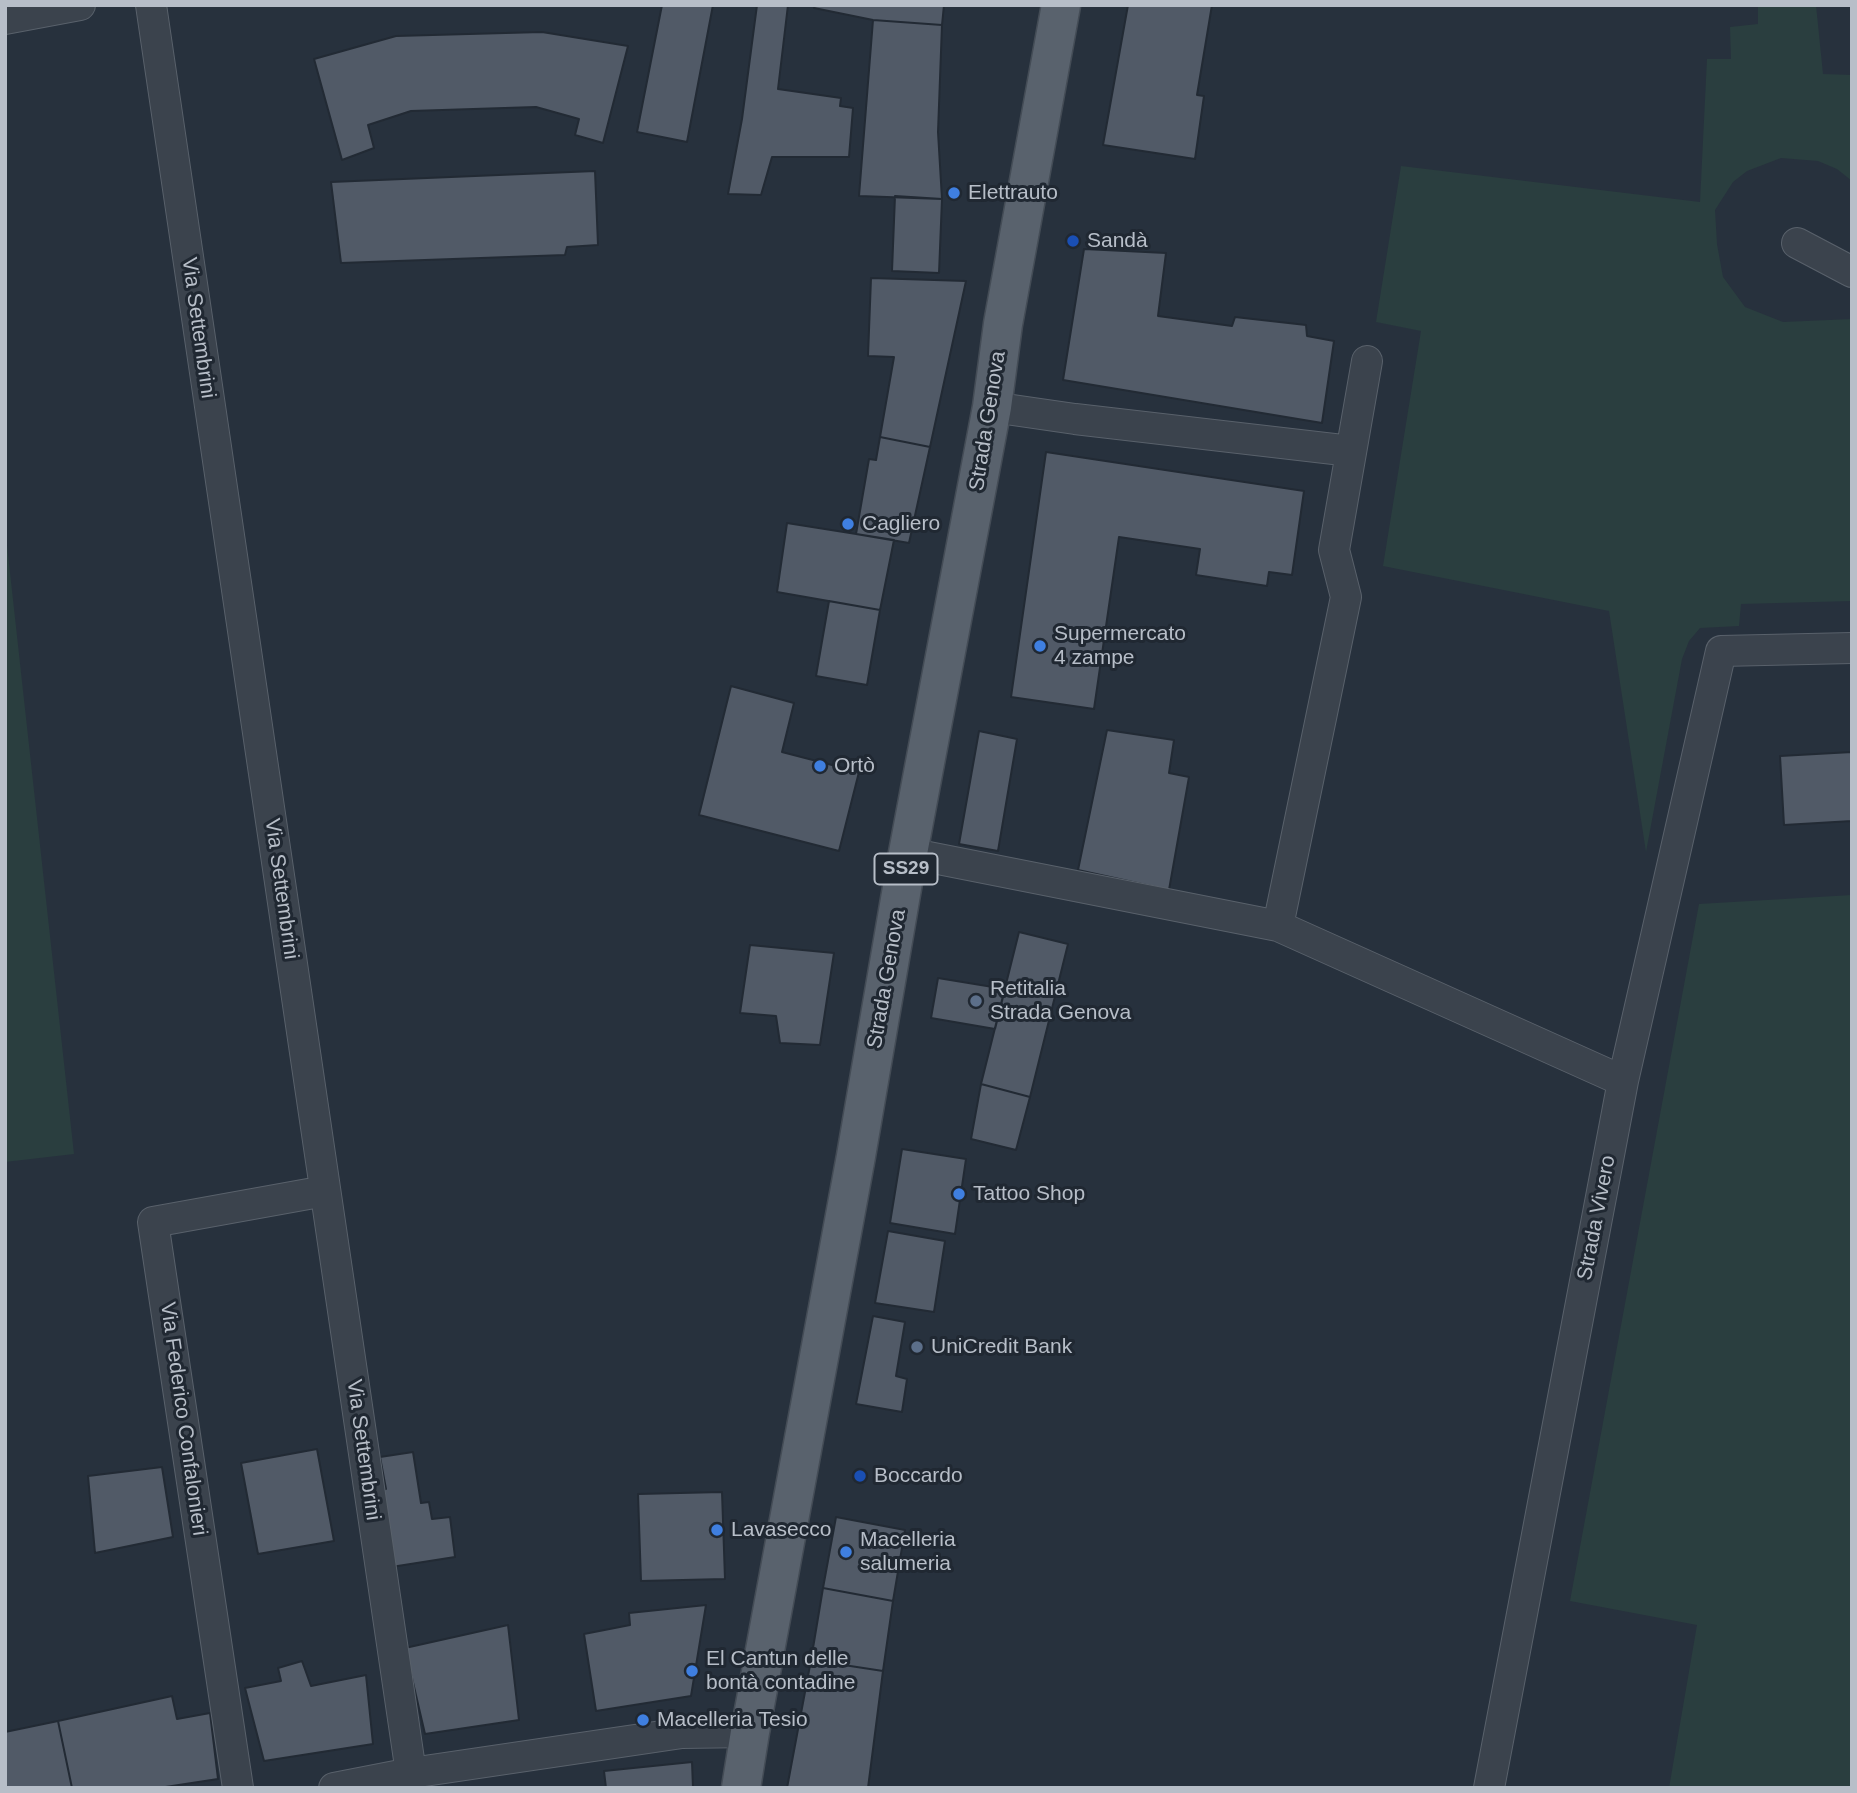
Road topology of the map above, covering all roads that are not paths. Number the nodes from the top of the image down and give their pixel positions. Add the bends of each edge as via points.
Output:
1 (80, 5) edge
2 (151, 5) edge
3 (1061, 5) edge
4 (5, 19) edge
5 (1797, 243) dead end
6 (1852, 272) edge
7 (1367, 361) dead end
8 (992, 407) junction
9 (1351, 451) junction
10 (1852, 648) edge
11 (908, 853) junction
12 (1278, 926) junction
13 (1623, 1081) junction
14 (325, 1192) junction
15 (750, 1732) junction
16 (411, 1773) junction
17 (238, 1788) edge
18 (334, 1788) edge
19 (741, 1788) edge
20 (1489, 1788) edge

1 - 4 street
2 - 14 street, Via Settembrini
3 - 8 main road, Strada Genova / SS29
5 - 6 street
7 - 9 street
8 - 9 street
8 - 11 main road, Strada Genova / SS29
9 - 12 street via 1334,550 1346,597
10 - 13 street, Strada Vivero via 1721,651
11 - 12 street
11 - 15 main road, Strada Genova / SS29
12 - 13 street
13 - 20 street, Strada Vivero
14 - 16 street, Via Settembrini
14 - 17 street, Via Federico Confalonieri via 153,1222
15 - 16 street via 682,1733
15 - 19 main road, Strada Genova / SS29
16 - 18 street

